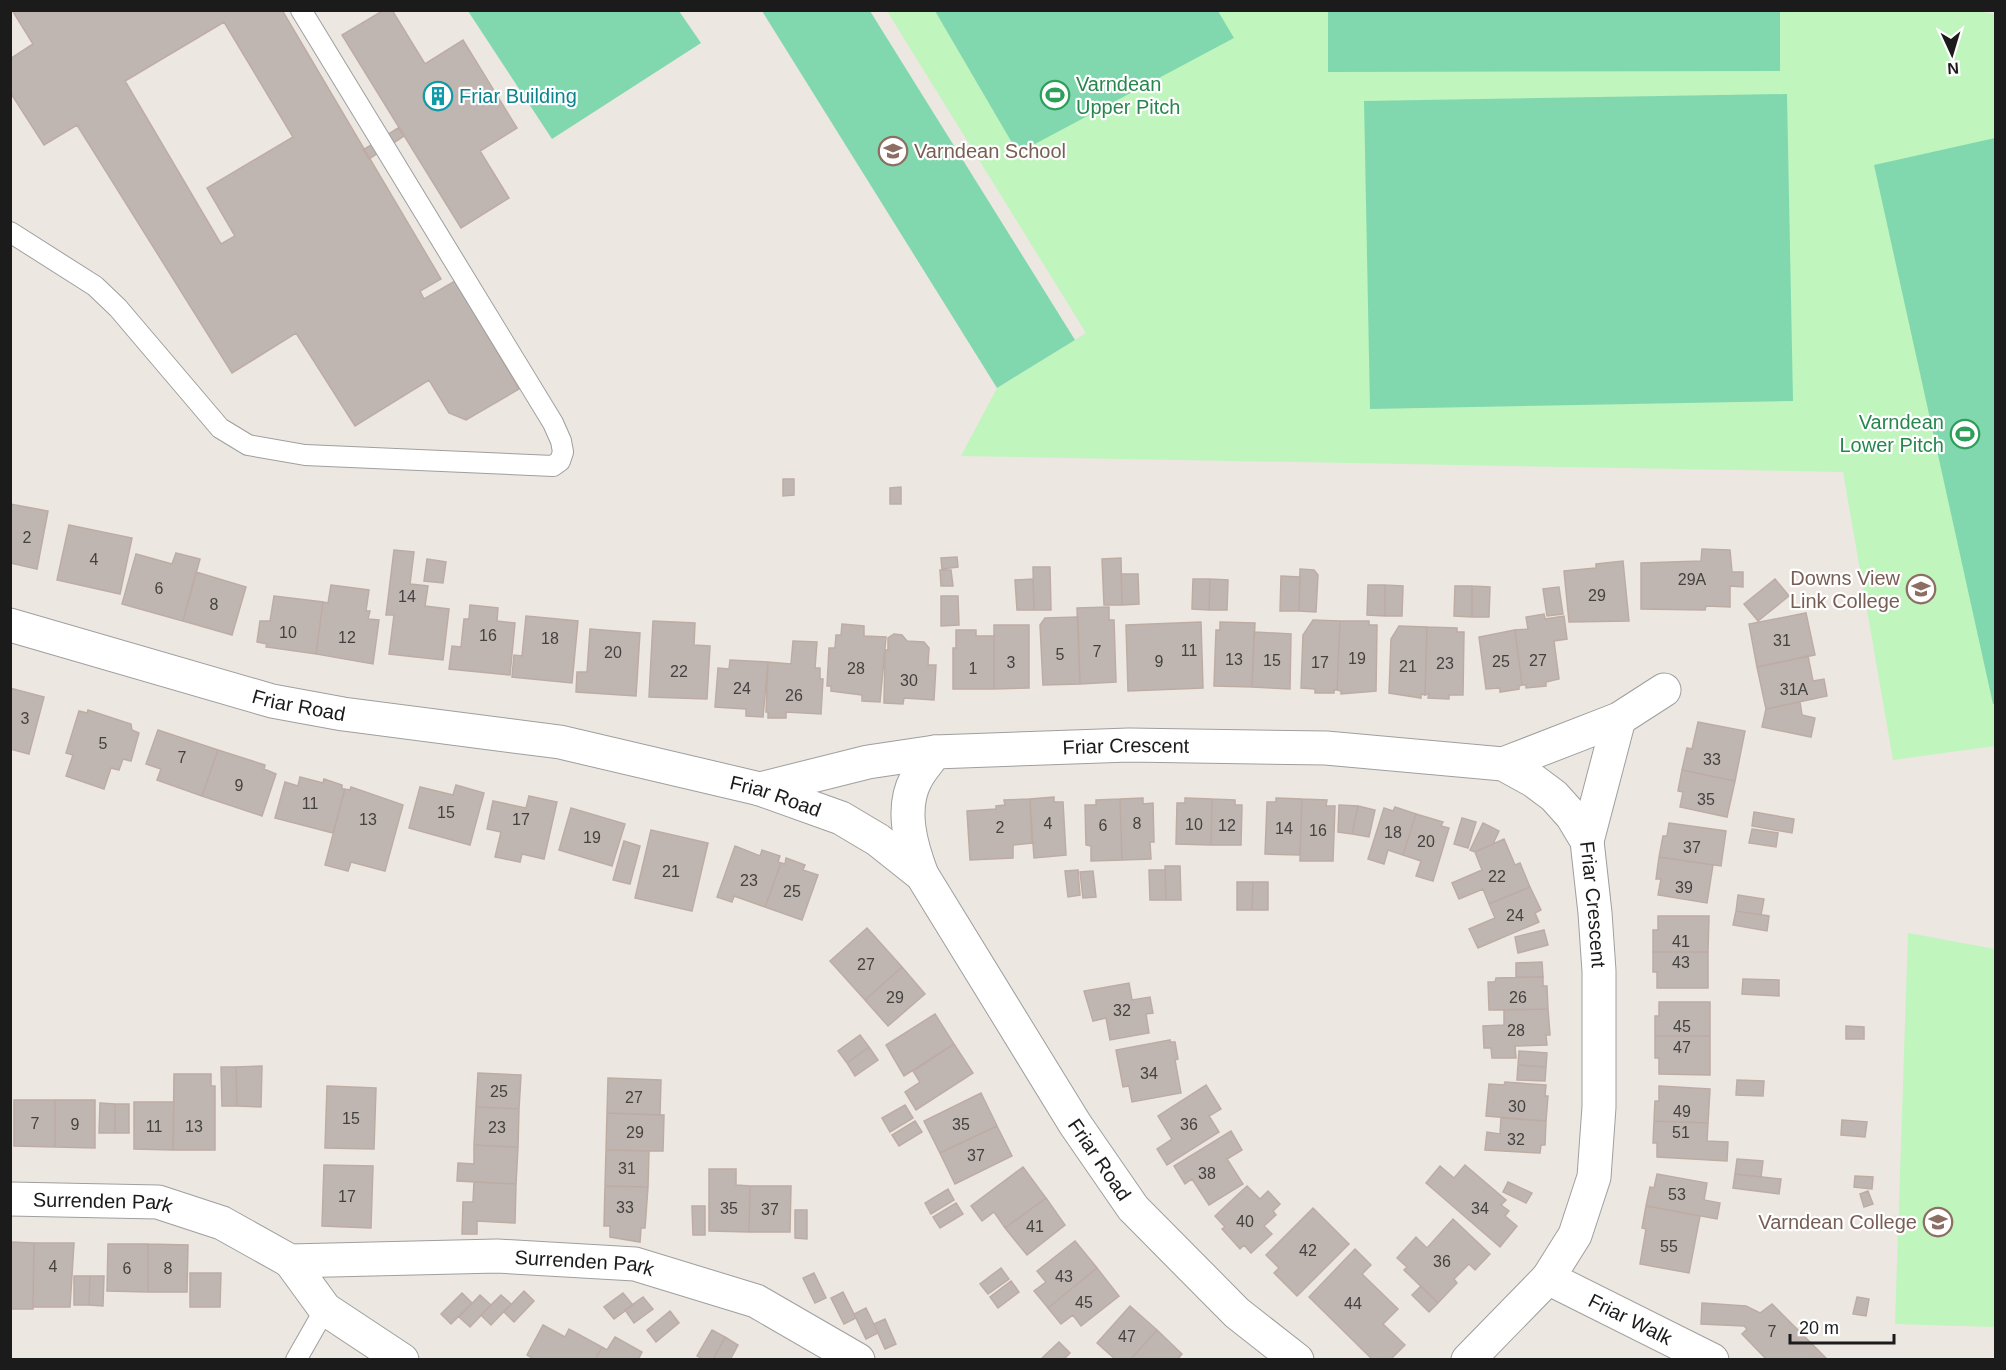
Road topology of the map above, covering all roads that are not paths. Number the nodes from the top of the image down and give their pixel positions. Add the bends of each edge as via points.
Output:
1 (301, 10) edge
2 (10, 232) edge
3 (10, 625) edge
4 (1664, 690) dead end
5 (1619, 719) junction
6 (935, 752) junction
7 (1503, 765) junction
8 (760, 789) junction
9 (1587, 841) junction
10 (922, 875) junction
11 (10, 1199) edge
12 (290, 1261) junction
13 (1548, 1278) junction
14 (325, 1308) junction
15 (296, 1359) edge
16 (402, 1359) edge
17 (858, 1359) edge
18 (1297, 1359) edge
19 (1468, 1359) edge
20 (1712, 1359) edge

1 - 2 lane via 553,423 561,441 560,461 553,466 458,463 305,455 248,445 220,428 96,286
3 - 8 street, Friar Road via 272,701 560,742
4 - 5 street
5 - 7 street
5 - 9 street
6 - 7 street, Friar Crescent via 1129,745 1326,748
6 - 8 street, Friar Crescent via 868,762
6 - 10 street via 915,780 908,810 910,844
7 - 9 street, Friar Crescent via 1554,796
8 - 10 street, Friar Road via 841,818 878,840
9 - 13 street, Friar Crescent via 1599,971 1599,1107 1594,1177 1575,1235
10 - 18 street, Friar Road via 1075,1124 1133,1208 1237,1313
11 - 12 street, Surrenden Park via 158,1202 222,1223
12 - 14 street, Surrenden Park
12 - 17 street, Surrenden Park via 497,1256 634,1264 756,1301
13 - 19 street, Friar Crescent
13 - 20 street, Friar Walk
14 - 15 lane
14 - 16 street, Surrenden Park

